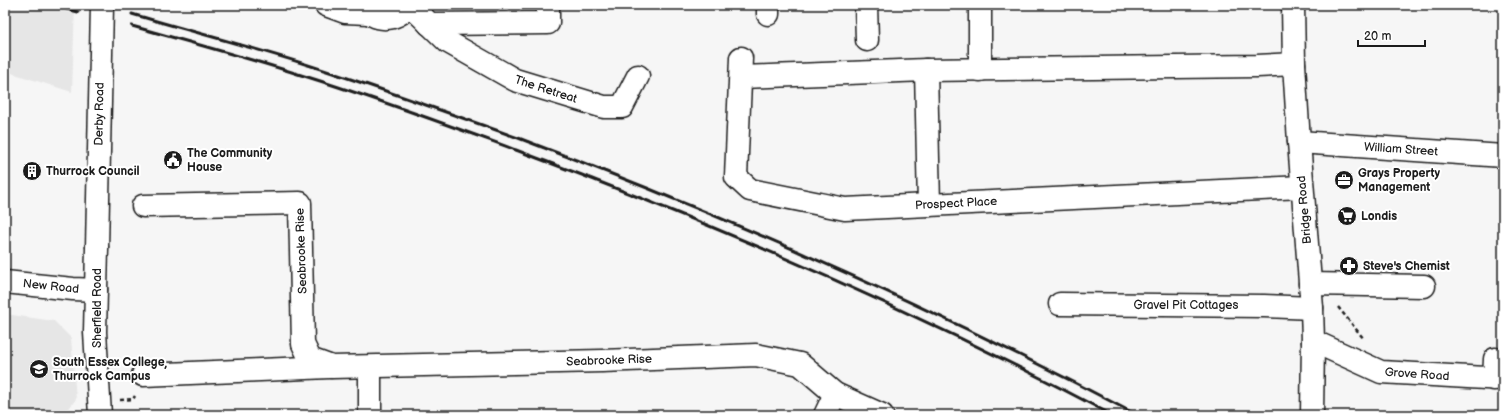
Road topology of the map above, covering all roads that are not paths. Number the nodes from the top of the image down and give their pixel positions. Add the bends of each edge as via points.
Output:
1 (102, 5) edge
2 (326, 5) edge
3 (410, 5) edge
4 (548, 5) edge
5 (866, 5) edge
6 (980, 5) edge
7 (1293, 5) edge
8 (365, 9) edge
9 (430, 24) junction
10 (867, 40) dead end
11 (1294, 64) junction
12 (926, 70) junction
13 (980, 70) junction
14 (638, 76) dead end
15 (1299, 142) junction
16 (1503, 156) edge
17 (1302, 187) junction
18 (929, 205) junction
19 (143, 206) dead end
20 (97, 248) joint
21 (5, 282) edge
22 (1315, 284) junction
23 (1424, 286) dead end
24 (96, 290) junction
25 (1060, 304) dead end
26 (1312, 308) junction
27 (1313, 341) junction
28 (332, 367) junction
29 (370, 367) junction
30 (1497, 372) edge
31 (143, 375) road end
32 (835, 394) junction
33 (100, 408) edge
34 (370, 415) edge
35 (825, 415) edge
36 (882, 415) edge
37 (1312, 415) edge

1 - 20 street, Derby Road, bridge
2 - 8 street via 345,12
3 - 8 street via 395,17 386,18 377,17
3 - 9 street, The Retreat
4 - 9 street via 548,23
5 - 10 street
6 - 13 street
7 - 11 street, Bridge Road
9 - 14 street, The Retreat via 448,42 515,80 604,108 622,108
11 - 13 street
11 - 15 street, Bridge Road
12 - 13 street
12 - 18 street
12 - 18 street, Prospect Place via 741,67 736,177 750,190 845,209
15 - 16 street, William Street
15 - 17 street, Bridge Road
17 - 18 street, Prospect Place
17 - 22 street, Bridge Road
19 - 28 street, Seabrooke Rise via 300,203 303,344 310,359
20 - 24 street, Sherfield Road
21 - 24 street, New Road
22 - 23 street
22 - 26 street, Bridge Road
24 - 33 street, Sherfield Road
25 - 26 street, Gravel Pit Cottages
26 - 27 street, Bridge Road
27 - 30 street, Grove Road via 1382,372
27 - 37 street, Bridge Road
28 - 29 street, Seabrooke Rise
28 - 31 street, Seabrooke Rise
29 - 32 street, Seabrooke Rise via 756,355 800,364
29 - 34 street
32 - 35 street
32 - 36 street

